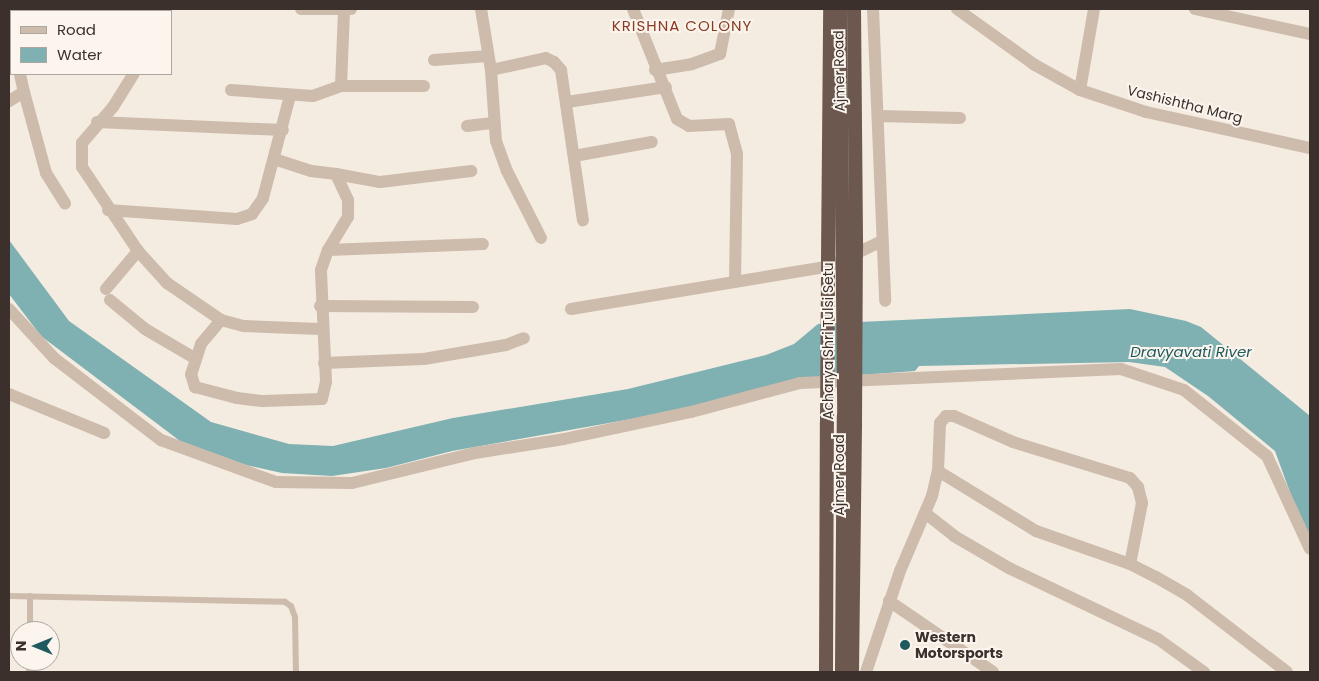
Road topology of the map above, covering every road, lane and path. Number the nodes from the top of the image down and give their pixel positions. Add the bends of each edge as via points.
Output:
1 (301, 9) edge
2 (347, 9) edge
3 (481, 9) edge
4 (633, 9) edge
5 (728, 9) edge
6 (830, 9) edge
7 (840, 9) edge
8 (854, 9) edge
9 (874, 9) edge
10 (957, 9) edge
11 (1094, 9) edge
12 (1195, 9) edge
13 (1310, 34) edge
14 (488, 56) junction
15 (434, 60) dead end
16 (491, 70) junction
17 (655, 70) junction
18 (20, 75) edge
19 (133, 75) edge
20 (340, 86) junction
21 (424, 86) dead end
22 (666, 87) junction
23 (231, 90) dead end
24 (1080, 90) junction
25 (24, 92) junction
26 (290, 96) junction
27 (9, 100) edge
28 (567, 102) junction
29 (878, 116) junction
30 (960, 118) dead end
31 (97, 122) junction
32 (493, 123) junction
33 (467, 126) dead end
34 (283, 130) junction
35 (652, 142) dead end
36 (1310, 148) edge
37 (574, 156) junction
38 (275, 159) junction
39 (472, 171) dead end
40 (336, 174) junction
41 (65, 204) dead end
42 (108, 210) junction
43 (583, 220) dead end
44 (541, 238) dead end
45 (882, 241) junction
46 (483, 244) dead end
47 (328, 250) junction
48 (138, 251) junction
49 (736, 282) junction
50 (885, 301) dead end
51 (320, 306) junction
52 (473, 307) dead end
53 (571, 309) dead end
54 (9, 310) edge
55 (221, 320) junction
56 (321, 329) junction
57 (524, 338) dead end
58 (196, 359) junction
59 (324, 362) junction
60 (9, 394) edge
61 (104, 433) dead end
62 (938, 471) junction
63 (925, 513) junction
64 (1310, 549) edge
65 (1130, 564) junction
66 (9, 596) edge
67 (30, 596) junction
68 (889, 601) junction
69 (30, 621) edge
70 (980, 668) edge
71 (296, 672) edge
72 (826, 672) edge
73 (842, 672) edge
74 (852, 672) edge
75 (866, 672) edge
76 (993, 672) edge
77 (1204, 672) edge
78 (1287, 672) edge

1 - 2 street
2 - 20 street
3 - 14 street
4 - 17 street
5 - 17 street via 720,54 692,64
6 - 72 highway, Ajmer Road, bridge
7 - 73 highway, Acharya Shri Tulsi Setu, bridge via 844,204
8 - 74 highway, Ajmer Road, bridge via 856,248
9 - 29 street
10 - 24 street, Vashishtha Marg via 1035,65
11 - 24 street
12 - 13 street
14 - 15 street
14 - 16 street
16 - 28 street via 546,58 560,70
16 - 32 street
17 - 22 street
18 - 25 street
19 - 31 street via 113,107
20 - 21 street
20 - 26 street via 313,96
22 - 28 street
22 - 49 street via 677,119 689,126 729,124 737,154
23 - 26 street
24 - 36 street, Vashishtha Marg via 1146,112
25 - 27 street
25 - 41 street via 46,173
26 - 34 street
28 - 37 street
29 - 30 street
29 - 45 street
31 - 34 street
31 - 42 street via 82,143 82,167
32 - 33 street
32 - 44 street via 507,171
34 - 38 street
35 - 37 street
37 - 43 street
38 - 40 street via 311,171
38 - 42 street via 263,198 252,214 236,220
39 - 40 street via 380,182
40 - 47 street via 348,200 348,217
42 - 48 street
45 - 49 street via 830,266
45 - 50 street
46 - 47 street
47 - 51 street via 320,270
48 - 55 street via 167,283
48 - 58 street via 108,294 145,329
49 - 53 street
51 - 52 street
51 - 56 street
54 - 64 street via 54,358 161,440 276,482 352,483 475,454 691,412 800,383 1121,369 1184,390 1266,456
55 - 56 street via 244,326
55 - 58 street via 210,330
56 - 59 street
57 - 59 street via 506,345 424,358
58 - 59 street via 191,374 195,387 236,398 263,401 322,399 325,393
60 - 61 street
62 - 63 street
62 - 65 street via 1036,531
62 - 65 street via 940,423 946,416 954,416 1013,442 1130,478 1138,487 1142,503
63 - 68 street
63 - 77 street via 954,536 1009,568 1158,639
65 - 78 street via 1187,595
66 - 67 lane
67 - 69 lane
67 - 71 lane via 285,602 291,606 295,617
68 - 70 street
68 - 75 street via 881,635
70 - 76 street

